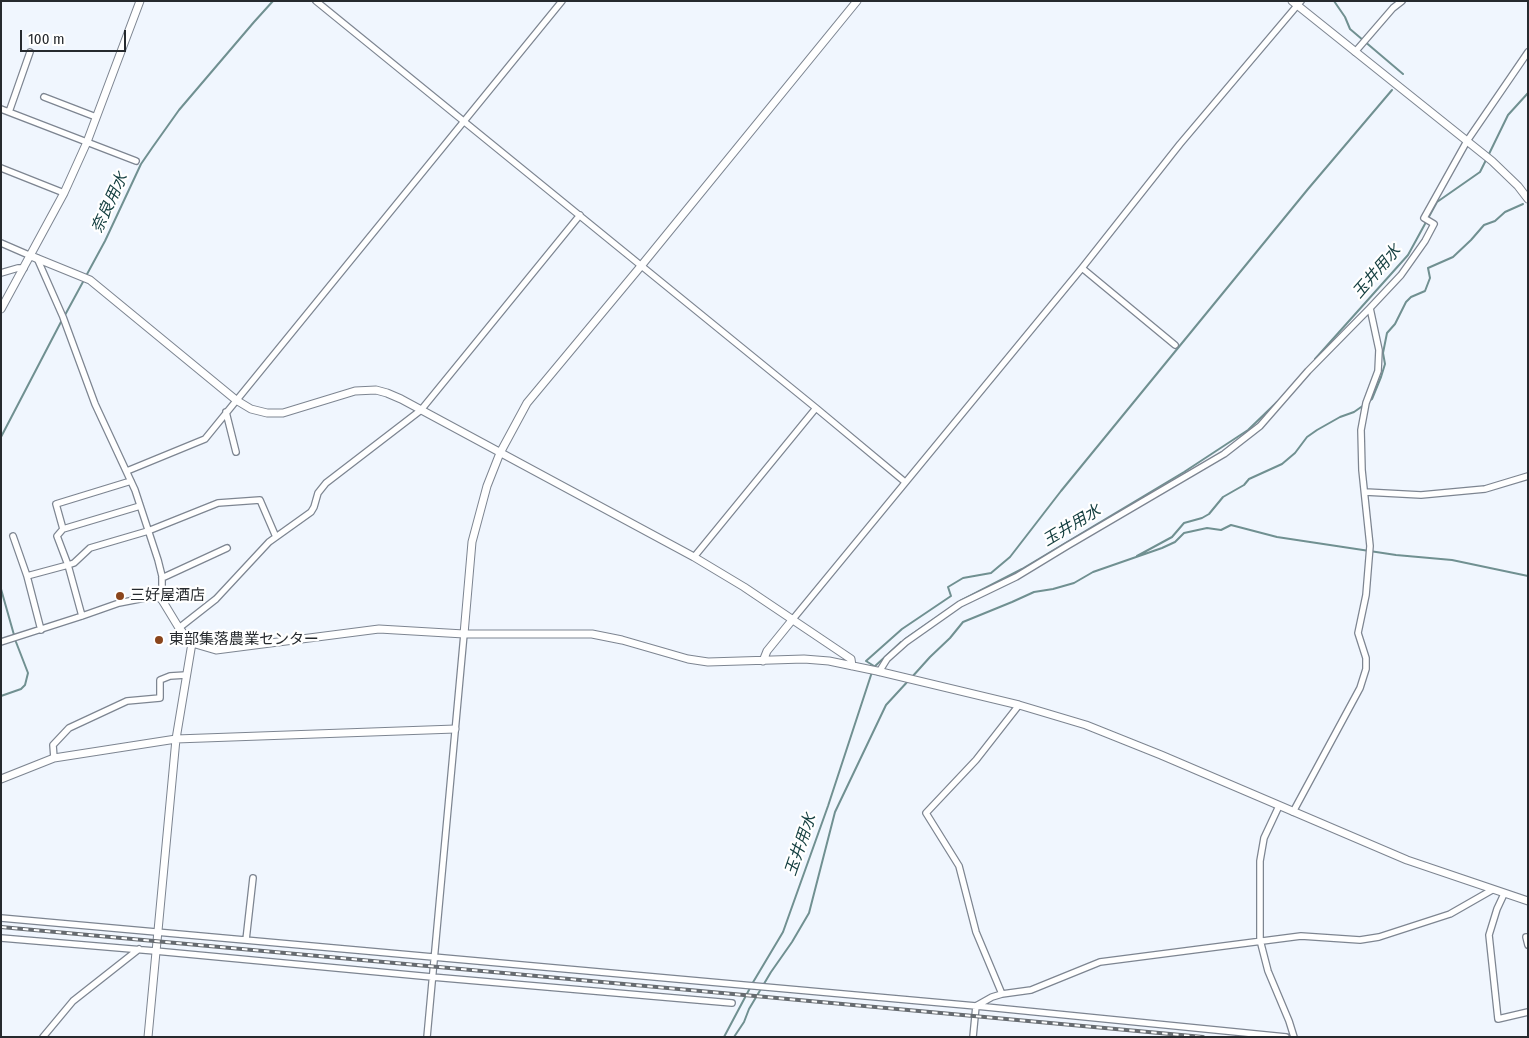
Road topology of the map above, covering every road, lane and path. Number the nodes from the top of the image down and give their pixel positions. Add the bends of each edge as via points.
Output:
1 (140, 1) edge
2 (316, 1) edge
3 (562, 1) edge
4 (857, 1) edge
5 (1402, 1) edge
6 (1297, 3) edge
7 (30, 52) dead end
8 (1355, 52) junction
9 (1528, 52) edge
10 (44, 97) dead end
11 (1, 109) edge
12 (9, 112) junction
13 (96, 117) junction
14 (464, 121) junction
15 (1467, 141) junction
16 (87, 142) junction
17 (136, 161) dead end
18 (1, 168) edge
19 (64, 193) junction
20 (1528, 199) edge
21 (580, 216) junction
22 (1, 243) edge
23 (34, 257) junction
24 (641, 266) junction
25 (24, 268) junction
26 (1082, 268) junction
27 (1, 273) edge
28 (1370, 308) junction
29 (1, 310) edge
30 (1175, 345) dead end
31 (236, 400) junction
32 (816, 408) junction
33 (421, 410) junction
34 (226, 412) junction
35 (236, 452) dead end
36 (500, 453) junction
37 (127, 471) junction
38 (1528, 476) edge
39 (131, 481) junction
40 (905, 482) junction
41 (1365, 492) junction
42 (140, 506) junction
43 (63, 529) junction
44 (148, 532) junction
45 (13, 536) dead end
46 (276, 537) junction
47 (227, 548) dead end
48 (694, 558) junction
49 (68, 565) junction
50 (27, 576) junction
51 (162, 578) junction
52 (162, 600) junction
53 (82, 616) junction
54 (793, 619) junction
55 (179, 628) junction
56 (41, 630) junction
57 (464, 634) junction
58 (1, 642) edge
59 (192, 643) junction
60 (763, 661) junction
61 (852, 666) junction
62 (878, 672) junction
63 (186, 674) junction
64 (1019, 705) junction
65 (455, 729) junction
66 (176, 738) junction
67 (54, 758) junction
68 (1, 779) edge
69 (1278, 806) junction
70 (1293, 812) junction
71 (252, 878) dead end
72 (1492, 890) junction
73 (1504, 894) junction
74 (1528, 901) edge
75 (1, 918) edge
76 (158, 933) junction
77 (1528, 937) edge
78 (1, 938) edge
79 (246, 940) junction
80 (1260, 940) junction
81 (1528, 945) edge
82 (138, 949) junction
83 (155, 951) junction
84 (435, 957) junction
85 (432, 977) junction
86 (1002, 994) junction
87 (732, 1003) dead end
88 (976, 1006) junction
89 (1528, 1012) edge
90 (43, 1037) edge
91 (148, 1037) edge
92 (427, 1037) edge
93 (973, 1037) edge
94 (1286, 1037) edge
95 (1294, 1037) edge

1 - 13 street
2 - 14 street
3 - 14 street
4 - 24 street
5 - 8 street
6 - 8 street
6 - 26 street
7 - 12 street
8 - 15 street
9 - 15 street
10 - 13 street
11 - 12 street
12 - 16 street
13 - 16 street
14 - 21 street
14 - 31 street
15 - 20 street via 1492,161
15 - 28 street via 1424,218 1434,224 1425,241 1401,275
16 - 17 street
16 - 19 street
18 - 19 street
19 - 23 street
21 - 24 street
21 - 33 street
22 - 23 street
23 - 25 street
23 - 31 street via 89,280
23 - 37 street via 63,317 96,404
24 - 32 street
24 - 36 street via 527,403
25 - 27 street
25 - 29 street
26 - 30 street
26 - 40 street
28 - 41 street via 1379,350 1378,371 1361,430
28 - 62 street via 1260,426 1224,454 1016,577 960,604 906,642
31 - 33 street via 251,409 283,413 355,391 376,390
31 - 34 street
32 - 40 street
32 - 48 street
33 - 36 street
33 - 46 street via 326,483 318,493 311,512
34 - 35 street
34 - 37 street via 205,439
36 - 48 street
36 - 57 street via 472,542
37 - 39 street
38 - 41 street via 1485,489 1421,495
39 - 42 street
39 - 43 street via 56,504
40 - 54 street
41 - 70 street via 1370,546 1366,595 1358,633 1366,668 1360,688
42 - 43 street
42 - 44 street
43 - 49 street via 57,536
44 - 46 street via 218,503 260,500
44 - 49 street via 90,548
44 - 51 street
45 - 50 street
46 - 55 street via 216,599
47 - 51 street
48 - 54 street
49 - 50 street
49 - 53 street
50 - 56 street
51 - 52 street
52 - 53 street via 155,596 119,602
52 - 55 street
53 - 56 street
54 - 60 street
54 - 61 street via 852,659
55 - 59 street
56 - 58 street
57 - 59 street via 380,628 216,650
57 - 60 street via 592,634 695,660
57 - 65 street
59 - 63 street
60 - 61 street via 804,659
61 - 62 street
62 - 64 street
63 - 66 street
63 - 67 street via 160,680 160,698 127,701 68,728 53,745
64 - 69 street via 1086,725
64 - 86 street via 976,760 926,813 958,866 976,932
65 - 66 street
65 - 84 street
66 - 67 street
66 - 76 street
67 - 68 street
69 - 70 street
69 - 80 street via 1264,838 1260,861
70 - 72 street via 1407,860
71 - 79 street
72 - 73 street
72 - 80 street via 1450,914 1379,937 1360,940 1301,936
73 - 74 street
73 - 89 street via 1489,936 1498,1019
75 - 76 street
76 - 79 street
76 - 83 street
77 - 81 street
78 - 82 street
79 - 84 street
80 - 86 street via 1100,962 1031,990
80 - 95 street via 1268,971
82 - 83 street
82 - 90 street via 73,1001
83 - 85 street
83 - 91 street
84 - 85 street
84 - 88 street
85 - 87 street
85 - 92 street
86 - 88 street
88 - 93 street
88 - 94 street

